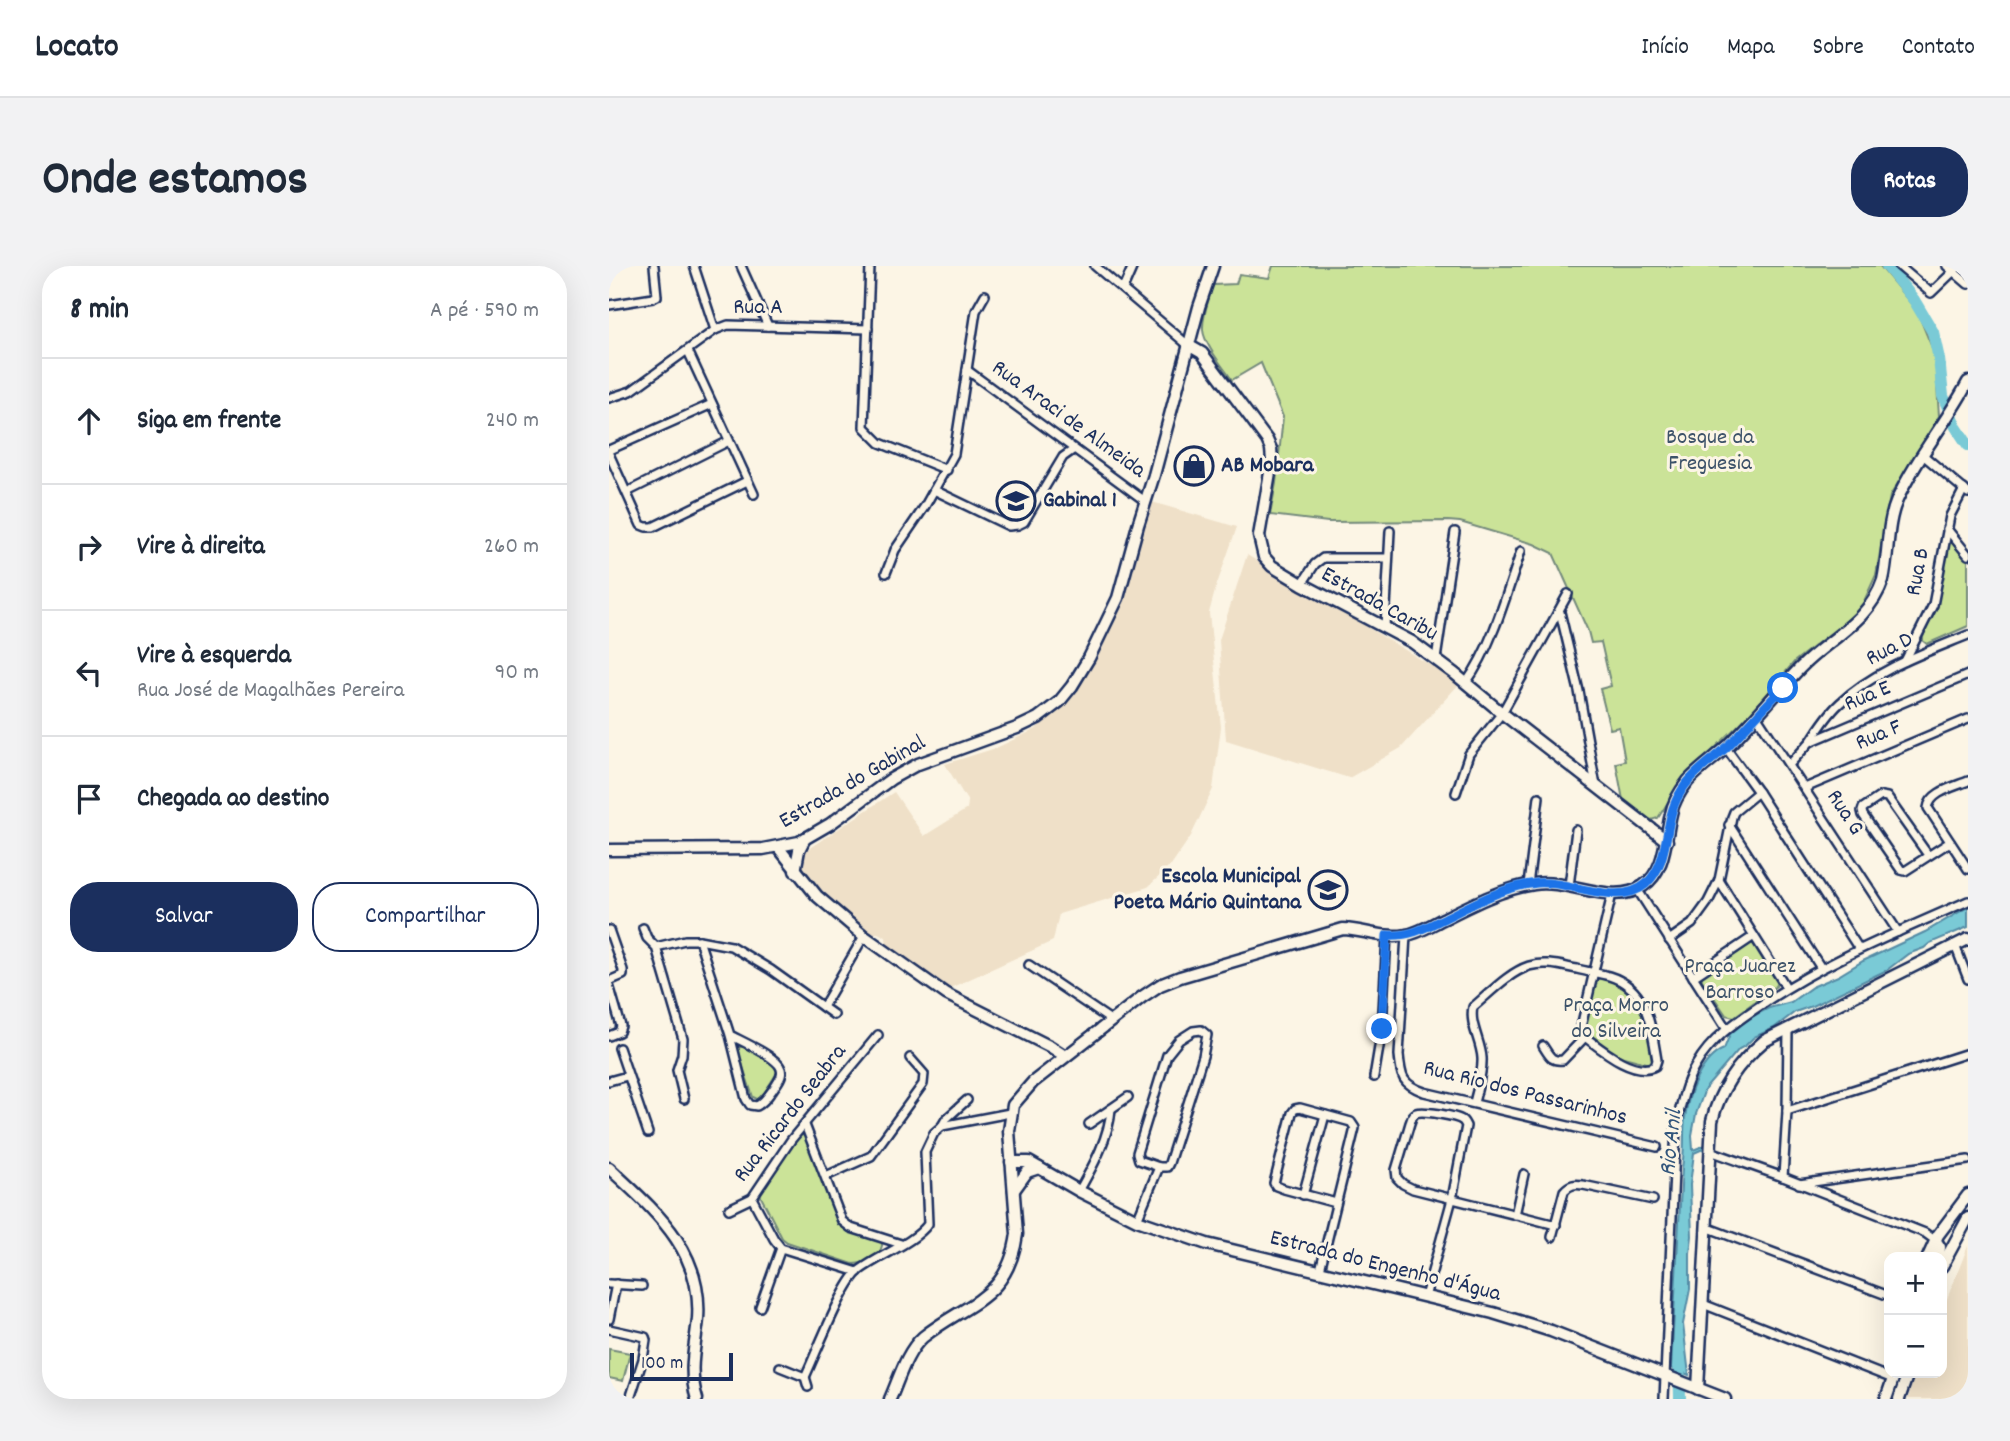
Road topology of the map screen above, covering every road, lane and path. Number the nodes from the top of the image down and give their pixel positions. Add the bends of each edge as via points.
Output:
1 (654, 266) edge
2 (694, 266) edge
3 (741, 266) edge
4 (870, 266) edge
5 (1095, 266) edge
6 (1133, 266) edge
7 (1213, 266) edge
8 (1899, 266) edge
9 (1953, 268) edge
10 (1968, 284) edge
11 (1123, 289) junction
12 (985, 295) dead end
13 (609, 305) edge
14 (768, 326) junction
15 (868, 329) junction
16 (715, 330) junction
17 (1188, 345) junction
18 (688, 351) junction
19 (967, 370) junction
20 (1968, 382) edge
21 (609, 398) edge
22 (712, 404) junction
23 (729, 441) junction
24 (1062, 442) junction
25 (1073, 450) junction
26 (609, 452) edge
27 (1923, 455) junction
28 (1063, 457) junction
29 (947, 470) junction
30 (747, 481) junction
31 (934, 490) junction
32 (1966, 491) edge
33 (627, 492) junction
34 (754, 494) dead end
35 (1145, 501) junction
36 (1947, 529) junction
37 (1390, 531) dead end
38 (1455, 532) dead end
39 (1521, 551) dead end
40 (1968, 555) edge
41 (1388, 558) junction
42 (886, 573) dead end
43 (1302, 584) junction
44 (1568, 594) dead end
45 (1560, 612) junction
46 (1385, 627) junction
47 (1968, 635) edge
48 (1436, 659) junction
49 (1905, 661) junction
50 (1968, 675) edge
51 (1466, 683) junction
52 (1502, 713) junction
53 (1756, 715) junction
54 (1968, 719) edge
55 (1810, 742) junction
56 (1725, 748) junction
57 (1790, 764) junction
58 (1968, 781) edge
59 (1596, 786) junction
60 (1805, 789) junction
61 (1758, 792) junction
62 (1456, 793) dead end
63 (1539, 797) dead end
64 (1729, 825) junction
65 (1576, 830) dead end
66 (805, 838) junction
67 (1667, 841) junction
68 (1949, 842) junction
69 (778, 847) junction
70 (609, 850) edge
71 (1928, 855) junction
72 (1968, 869) edge
73 (795, 871) junction
74 (1719, 880) junction
75 (1528, 886) junction
76 (1569, 886) junction
77 (1637, 889) junction
78 (1612, 894) junction
79 (1968, 901) edge
80 (643, 928) dead end
81 (609, 930) edge
82 (1898, 932) junction
83 (1387, 935) junction
84 (1406, 935) junction
85 (865, 936) junction
86 (1754, 936) junction
87 (1968, 939) edge
88 (699, 940) junction
89 (1669, 940) junction
90 (1955, 945) junction
91 (656, 947) junction
92 (1859, 949) junction
93 (1030, 965) dead end
94 (1821, 968) junction
95 (1594, 973) junction
96 (1693, 977) junction
97 (1968, 979) edge
98 (609, 983) edge
99 (1786, 987) junction
100 (823, 1007) junction
101 (834, 1015) dead end
102 (1112, 1021) junction
103 (1726, 1028) junction
104 (1788, 1029) junction
105 (609, 1035) edge
106 (730, 1035) junction
107 (878, 1035) dead end
108 (1585, 1037) junction
109 (1543, 1046) dead end
110 (619, 1048) dead end
111 (1968, 1053) edge
112 (1065, 1056) junction
113 (910, 1058) dead end
114 (627, 1076) junction
115 (1374, 1077) dead end
116 (609, 1081) edge
117 (1128, 1097) dead end
118 (684, 1099) dead end
119 (967, 1100) dead end
120 (1474, 1103) junction
121 (1111, 1109) junction
122 (1787, 1111) junction
123 (1010, 1113) junction
124 (1325, 1115) junction
125 (1089, 1124) dead end
126 (805, 1125) junction
127 (942, 1126) junction
128 (648, 1133) dead end
129 (1010, 1141) junction
130 (1657, 1147) dead end
131 (1710, 1151) junction
132 (1968, 1160) edge
133 (1011, 1162) junction
134 (1034, 1165) junction
135 (1159, 1167) junction
136 (609, 1168) edge
137 (1524, 1174) dead end
138 (826, 1176) junction
139 (1783, 1177) junction
140 (1799, 1184) junction
141 (1014, 1190) junction
142 (1079, 1191) junction
143 (1303, 1195) junction
144 (1968, 1195) edge
145 (752, 1198) junction
146 (1452, 1199) junction
147 (1653, 1200) dead end
148 (1336, 1203) junction
149 (729, 1209) dead end
150 (1515, 1215) junction
151 (1968, 1218) edge
152 (1137, 1220) junction
153 (1556, 1225) junction
154 (1706, 1227) junction
155 (1552, 1237) dead end
156 (1936, 1241) junction
157 (901, 1244) junction
158 (781, 1248) junction
159 (1930, 1252) edge
160 (1940, 1252) edge
161 (1947, 1257) edge
162 (1320, 1270) junction
163 (858, 1272) junction
164 (612, 1284) edge
165 (642, 1286) dead end
166 (1884, 1294) edge
167 (1425, 1297) junction
168 (1703, 1304) junction
169 (760, 1307) dead end
170 (609, 1319) edge
171 (609, 1329) edge
172 (780, 1367) dead end
173 (1884, 1372) edge
174 (805, 1377) junction
175 (1668, 1377) junction
176 (1893, 1378) edge
177 (1906, 1378) edge
178 (809, 1387) dead end
179 (1696, 1391) edge
180 (630, 1399) edge
181 (697, 1399) edge
182 (890, 1399) edge
183 (1664, 1399) edge
184 (1725, 1399) edge
185 (1886, 1399) edge
186 (1899, 1399) edge

1 - 13 street via 657,296
2 - 16 street, Rua A
3 - 14 street
4 - 15 street
5 - 11 street
6 - 11 street
7 - 17 main road, Estrada do Gabinal
8 - 9 street via 1931,293
9 - 10 street
11 - 17 street
12 - 19 street via 977,311
14 - 15 street, Rua A
14 - 16 street, Rua A via 728,325
15 - 29 street via 864,427 880,443
16 - 18 street
17 - 35 main road, Estrada do Gabinal
17 - 43 main road, Estrada Caribu via 1202,354 1267,440 1272,461 1260,548 1272,566
18 - 21 street via 631,391
18 - 22 street
19 - 24 street, Rua Araci de Almeida
19 - 29 street via 954,454
20 - 27 main road
22 - 23 street
22 - 26 street
23 - 30 street
23 - 33 street
24 - 25 street, Rua Araci de Almeida
24 - 28 street
25 - 28 street
25 - 35 street, Rua Araci de Almeida
26 - 33 street
27 - 32 street
27 - 53 main road via 1895,507 1883,580 1868,610
28 - 31 street via 1018,526 1009,526
29 - 31 street
30 - 33 street via 653,527 641,525
30 - 34 street
31 - 42 street via 895,550
32 - 36 street, Rua B via 1954,506
35 - 66 main road, Estrada do Gabinal via 1118,598 1089,657 1059,702 1017,728 918,764
36 - 40 street
36 - 49 street, Rua B via 1935,598
37 - 41 street
38 - 48 street
39 - 51 street via 1483,655
41 - 43 street via 1323,558
41 - 46 street
43 - 46 main road, Estrada Caribu
44 - 45 street
45 - 52 street
45 - 59 street via 1580,691
46 - 48 main road, Estrada Caribu
47 - 49 street, Rua D
48 - 51 main road, Estrada Caribu
49 - 55 street, Rua D via 1843,700
50 - 55 street, Rua E
51 - 52 main road, Estrada Caribu
52 - 59 main road, Estrada Caribu
52 - 62 street via 1469,754
53 - 56 main road
53 - 57 street, Rua G
54 - 60 street, Rua F
55 - 57 street, Rua E
56 - 61 street
56 - 67 main road via 1680,793 1671,812
57 - 60 street, Rua G
58 - 68 street via 1929,801 1929,811
59 - 67 main road, Estrada Caribu
60 - 82 street, Rua G
61 - 64 street via 1734,812
61 - 92 street
63 - 75 street
64 - 74 street
64 - 94 street
65 - 76 street
66 - 69 main road, Estrada do Gabinal
66 - 73 main road
67 - 77 main road via 1651,879
68 - 71 street
68 - 72 street
69 - 70 main road, Estrada do Gabinal
69 - 73 main road
71 - 71 street via 1887,797 1863,808 1863,815 1901,870
73 - 85 main road
74 - 86 street
74 - 89 street via 1692,924
75 - 76 main road
75 - 84 main road via 1481,900
76 - 78 main road
77 - 78 main road
77 - 89 street
78 - 95 street
79 - 82 street
80 - 91 street
81 - 98 street via 623,970
82 - 92 street
83 - 84 main road
83 - 102 main road via 1343,929 1180,977 1160,985
83 - 115 street via 1382,1029
84 - 120 street, Rua Rio dos Passarinhos via 1401,1074 1411,1087
85 - 100 street
85 - 112 main road via 946,994
86 - 96 street
86 - 99 street
87 - 90 main road
88 - 91 street
88 - 100 street via 731,946
88 - 106 street
89 - 96 street
90 - 97 street
90 - 104 main road
91 - 118 street via 683,1039 677,1070
92 - 94 street
93 - 102 street
94 - 99 street
95 - 108 street via 1581,1027
95 - 108 street via 1624,982 1643,1002 1655,1066 1645,1069 1611,1058
95 - 120 street via 1551,963 1529,966 1473,1007 1482,1055
96 - 103 street
98 - 105 street via 621,1026 619,1032
99 - 103 street
100 - 101 street
102 - 112 main road
103 - 175 street via 1696,1065 1677,1126
104 - 122 street
104 - 131 main road via 1765,1041 1728,1079 1715,1106
106 - 106 street via 746,1099 757,1106 781,1077 780,1065
107 - 126 street, Rua Ricardo Seabra
108 - 109 street via 1563,1060 1551,1059
110 - 114 street
111 - 122 street
112 - 123 main road via 1033,1082
113 - 138 street via 923,1074 923,1084 865,1160
114 - 116 street
114 - 128 street
117 - 121 street
119 - 127 street
120 - 130 street, Rua Rio dos Passarinhos
121 - 125 street
121 - 142 street via 1099,1154
122 - 139 street
123 - 127 street
123 - 129 main road
124 - 143 street
124 - 143 street via 1295,1109 1273,1178 1276,1186
124 - 148 street via 1351,1122 1355,1128
126 - 138 street
126 - 145 street, Rua Ricardo Seabra
127 - 157 street via 925,1152 928,1224
129 - 133 main road
129 - 134 main road
131 - 139 street
131 - 154 main road
132 - 140 street
133 - 134 main road, Estrada do Engenho d'Água
133 - 141 main road
134 - 141 main road
134 - 142 main road, Estrada do Engenho d'Água
135 - 135 street via 1169,1163 1203,1056 1207,1035 1201,1030 1179,1040 1167,1055 1136,1153 1139,1160
135 - 152 street
136 - 181 main road via 669,1227 690,1264 698,1300 691,1363
137 - 150 street
138 - 157 street via 842,1221
139 - 140 street
140 - 156 street
141 - 182 main road via 1015,1250 1003,1276 981,1300 914,1347
142 - 152 main road, Estrada do Engenho d'Água
143 - 148 street
144 - 156 main road
145 - 149 street, Rua Ricardo Seabra
145 - 158 street
146 - 146 street via 1466,1132 1464,1122 1418,1112 1410,1123 1397,1178
146 - 150 street
146 - 167 street
147 - 153 street via 1575,1184 1564,1191
148 - 162 street
150 - 153 street
151 - 161 main road
152 - 162 main road, Estrada do Engenho d'Água via 1207,1244
153 - 155 street
154 - 166 street
154 - 168 main road
156 - 159 main road
156 - 160 main road
157 - 163 street
158 - 163 street
158 - 169 street
162 - 167 main road, Estrada do Engenho d'Água
163 - 174 street
164 - 165 street
164 - 170 street
167 - 175 main road, Estrada do Engenho d'Água via 1493,1312
168 - 173 street
168 - 179 main road
171 - 180 street via 645,1337
172 - 174 street
174 - 178 street
175 - 179 main road, Estrada do Engenho d'Água
175 - 183 street
176 - 185 main road
177 - 186 main road
179 - 184 main road, Estrada do Engenho d'Água

